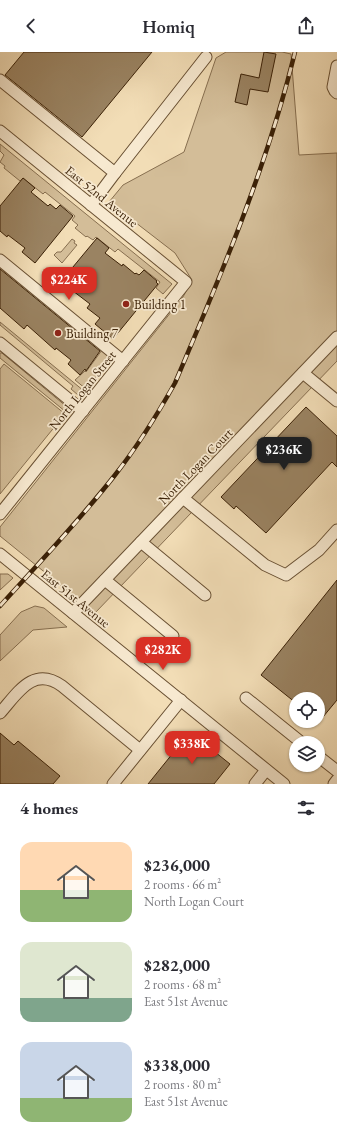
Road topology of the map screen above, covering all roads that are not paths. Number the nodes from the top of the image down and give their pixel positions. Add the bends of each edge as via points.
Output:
1 (206, 57) dead end
2 (337, 66) edge
3 (0, 80) edge
4 (337, 93) edge
5 (0, 131) edge
6 (115, 173) junction
7 (91, 205) junction
8 (0, 260) edge
9 (186, 282) joint
10 (337, 337) edge
11 (0, 343) edge
12 (123, 361) junction
13 (303, 373) junction
14 (337, 401) edge
15 (83, 411) junction
16 (183, 498) junction
17 (0, 514) edge
18 (337, 530) edge
19 (141, 542) junction
20 (0, 554) edge
21 (105, 580) junction
22 (205, 595) dead end
23 (73, 613) junction
24 (173, 636) dead end
25 (246, 698) dead end
26 (181, 700) junction
27 (0, 714) edge
28 (293, 736) edge
29 (140, 750) junction
30 (325, 762) edge
31 (266, 770) junction
32 (337, 771) edge
33 (337, 780) edge
34 (113, 784) edge
35 (255, 784) edge
36 (284, 784) edge
37 (334, 784) edge

1 - 6 street
2 - 4 street via 333,87
3 - 6 street
5 - 7 street, East 52nd Avenue
6 - 7 street
7 - 9 street, East 52nd Avenue
8 - 12 street
9 - 12 street, North Logan Street
10 - 13 street, North Logan Court
11 - 15 street
12 - 15 street, North Logan Street
13 - 14 street
13 - 16 street, North Logan Court
15 - 17 street, North Logan Street
16 - 18 street via 265,565 286,575 319,550
16 - 19 street, North Logan Court
19 - 21 street, North Logan Court
19 - 22 street
20 - 23 street, East 51st Avenue
21 - 23 street, North Logan Court
21 - 24 street
23 - 26 street, East 51st Avenue
25 - 28 street
26 - 29 street
26 - 31 street, East 51st Avenue
27 - 29 street via 23,687 38,678 47,678 62,686
29 - 34 street
30 - 32 street
31 - 35 street
31 - 36 street, East 51st Avenue
33 - 37 street

